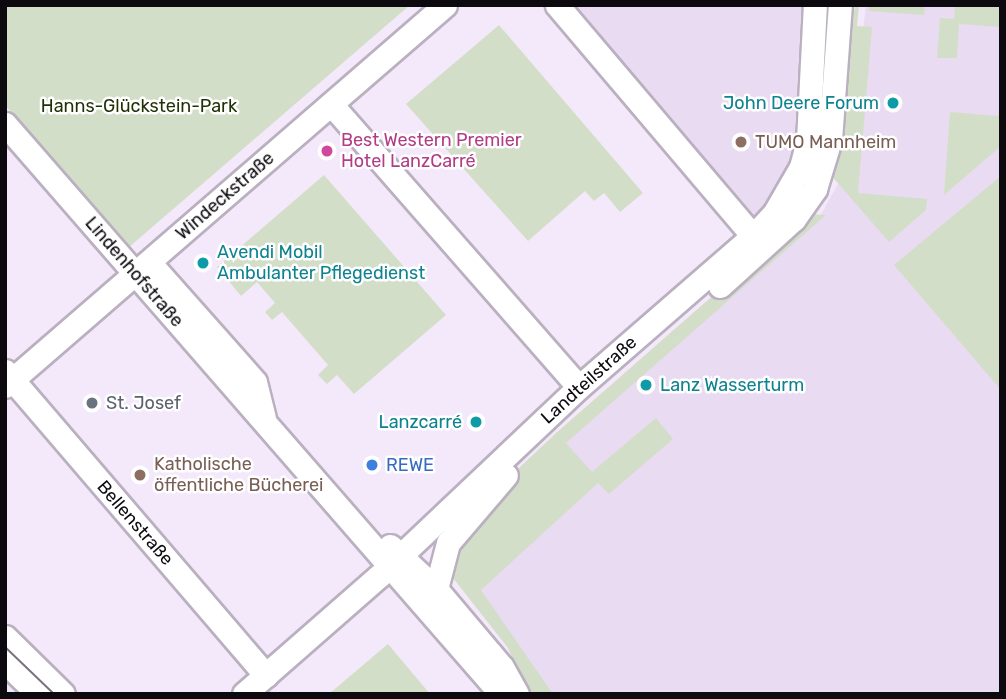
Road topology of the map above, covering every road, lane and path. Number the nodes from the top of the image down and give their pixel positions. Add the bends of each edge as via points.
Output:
1 (445, 5) edge
2 (557, 5) edge
3 (815, 5) edge
4 (840, 5) edge
5 (331, 104) junction
6 (5, 124) edge
7 (753, 236) junction
8 (142, 268) junction
9 (8, 379) edge
10 (579, 387) junction
11 (396, 560) junction
12 (436, 589) junction
13 (5, 637) edge
14 (5, 662) edge
15 (266, 675) junction
16 (38, 694) edge
17 (63, 694) edge
18 (244, 694) edge
19 (501, 694) edge
20 (517, 694) edge

1 - 5 street, Windeckstraße
2 - 7 street
3 - 7 street, Landteilstraße via 811,113 801,167 779,205
4 - 12 street, Landteilstraße via 830,140 815,189 805,204 765,248 497,483 448,543
5 - 8 street, Windeckstraße
5 - 10 street
6 - 8 street, Lindenhofstraße
7 - 10 street, Landteilstraße
8 - 9 street, Windeckstraße
8 - 11 street, Lindenhofstraße via 264,420
9 - 15 street, Bellenstraße
10 - 11 street, Landteilstraße
11 - 12 street
11 - 15 street, Landteilstraße
11 - 19 street, Lindenhofstraße
12 - 20 street via 502,667
13 - 17 street
14 - 16 street
15 - 18 street, Landteilstraße

